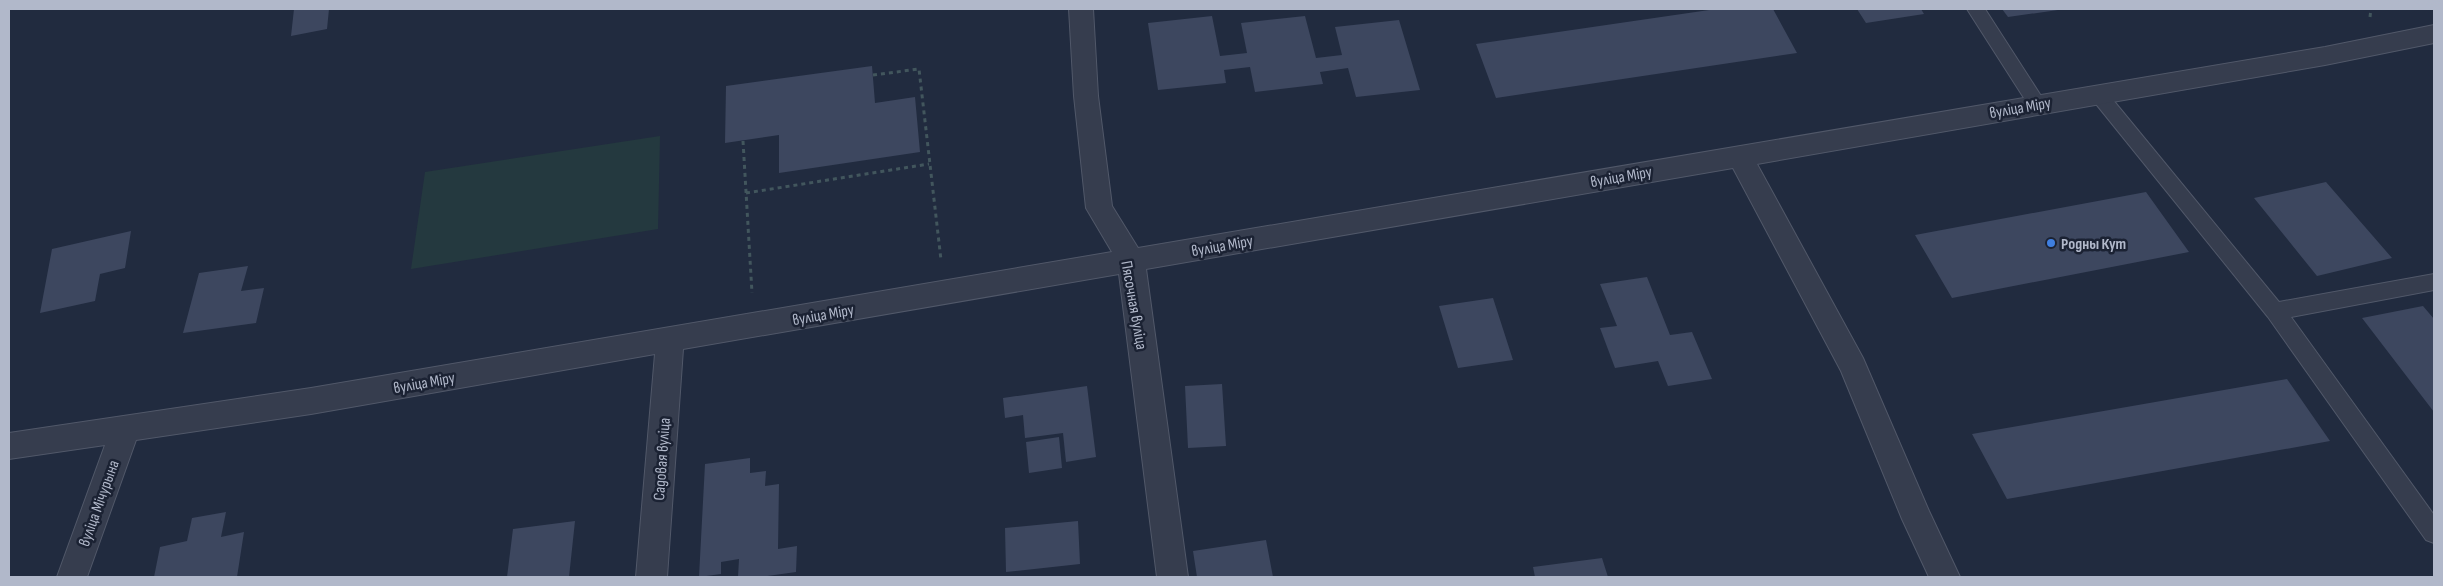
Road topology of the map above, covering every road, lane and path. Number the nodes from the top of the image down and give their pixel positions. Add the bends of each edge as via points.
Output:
1 (1081, 9) edge
2 (1976, 9) edge
3 (2434, 34) edge
4 (873, 75) dead end
5 (2098, 94) junction
6 (923, 104) junction
7 (2037, 104) junction
8 (916, 105) dead end
9 (743, 140) dead end
10 (1740, 156) junction
11 (929, 164) junction
12 (746, 193) junction
13 (1131, 261) junction
14 (2434, 282) edge
15 (944, 293) junction
16 (2275, 311) junction
17 (754, 326) junction
18 (670, 340) junction
19 (125, 430) junction
20 (9, 446) edge
21 (2434, 533) edge
22 (72, 577) edge
23 (652, 577) edge
24 (1173, 577) edge
25 (1945, 577) edge

1 - 13 street, Пясочная вуліца via 1086,96 1099,208
2 - 7 lane
3 - 5 street, вуліца Міру
4 - 6 path via 918,69
5 - 7 street, вуліца Міру
5 - 16 lane
6 - 8 path
6 - 11 path
7 - 10 street, вуліца Міру
9 - 12 path
10 - 13 street, вуліца Міру
10 - 25 street via 1853,367
11 - 12 path
11 - 15 path
12 - 17 path
13 - 15 street, вуліца Міру
13 - 24 street, Пясочная вуліца
14 - 16 lane
15 - 17 street, вуліца Міру
16 - 21 lane
17 - 18 street, вуліца Міру
18 - 19 street, вуліца Міру
18 - 23 street, Садовая вуліца
19 - 20 street, вуліца Міру
19 - 22 street, вуліца Мічурына

